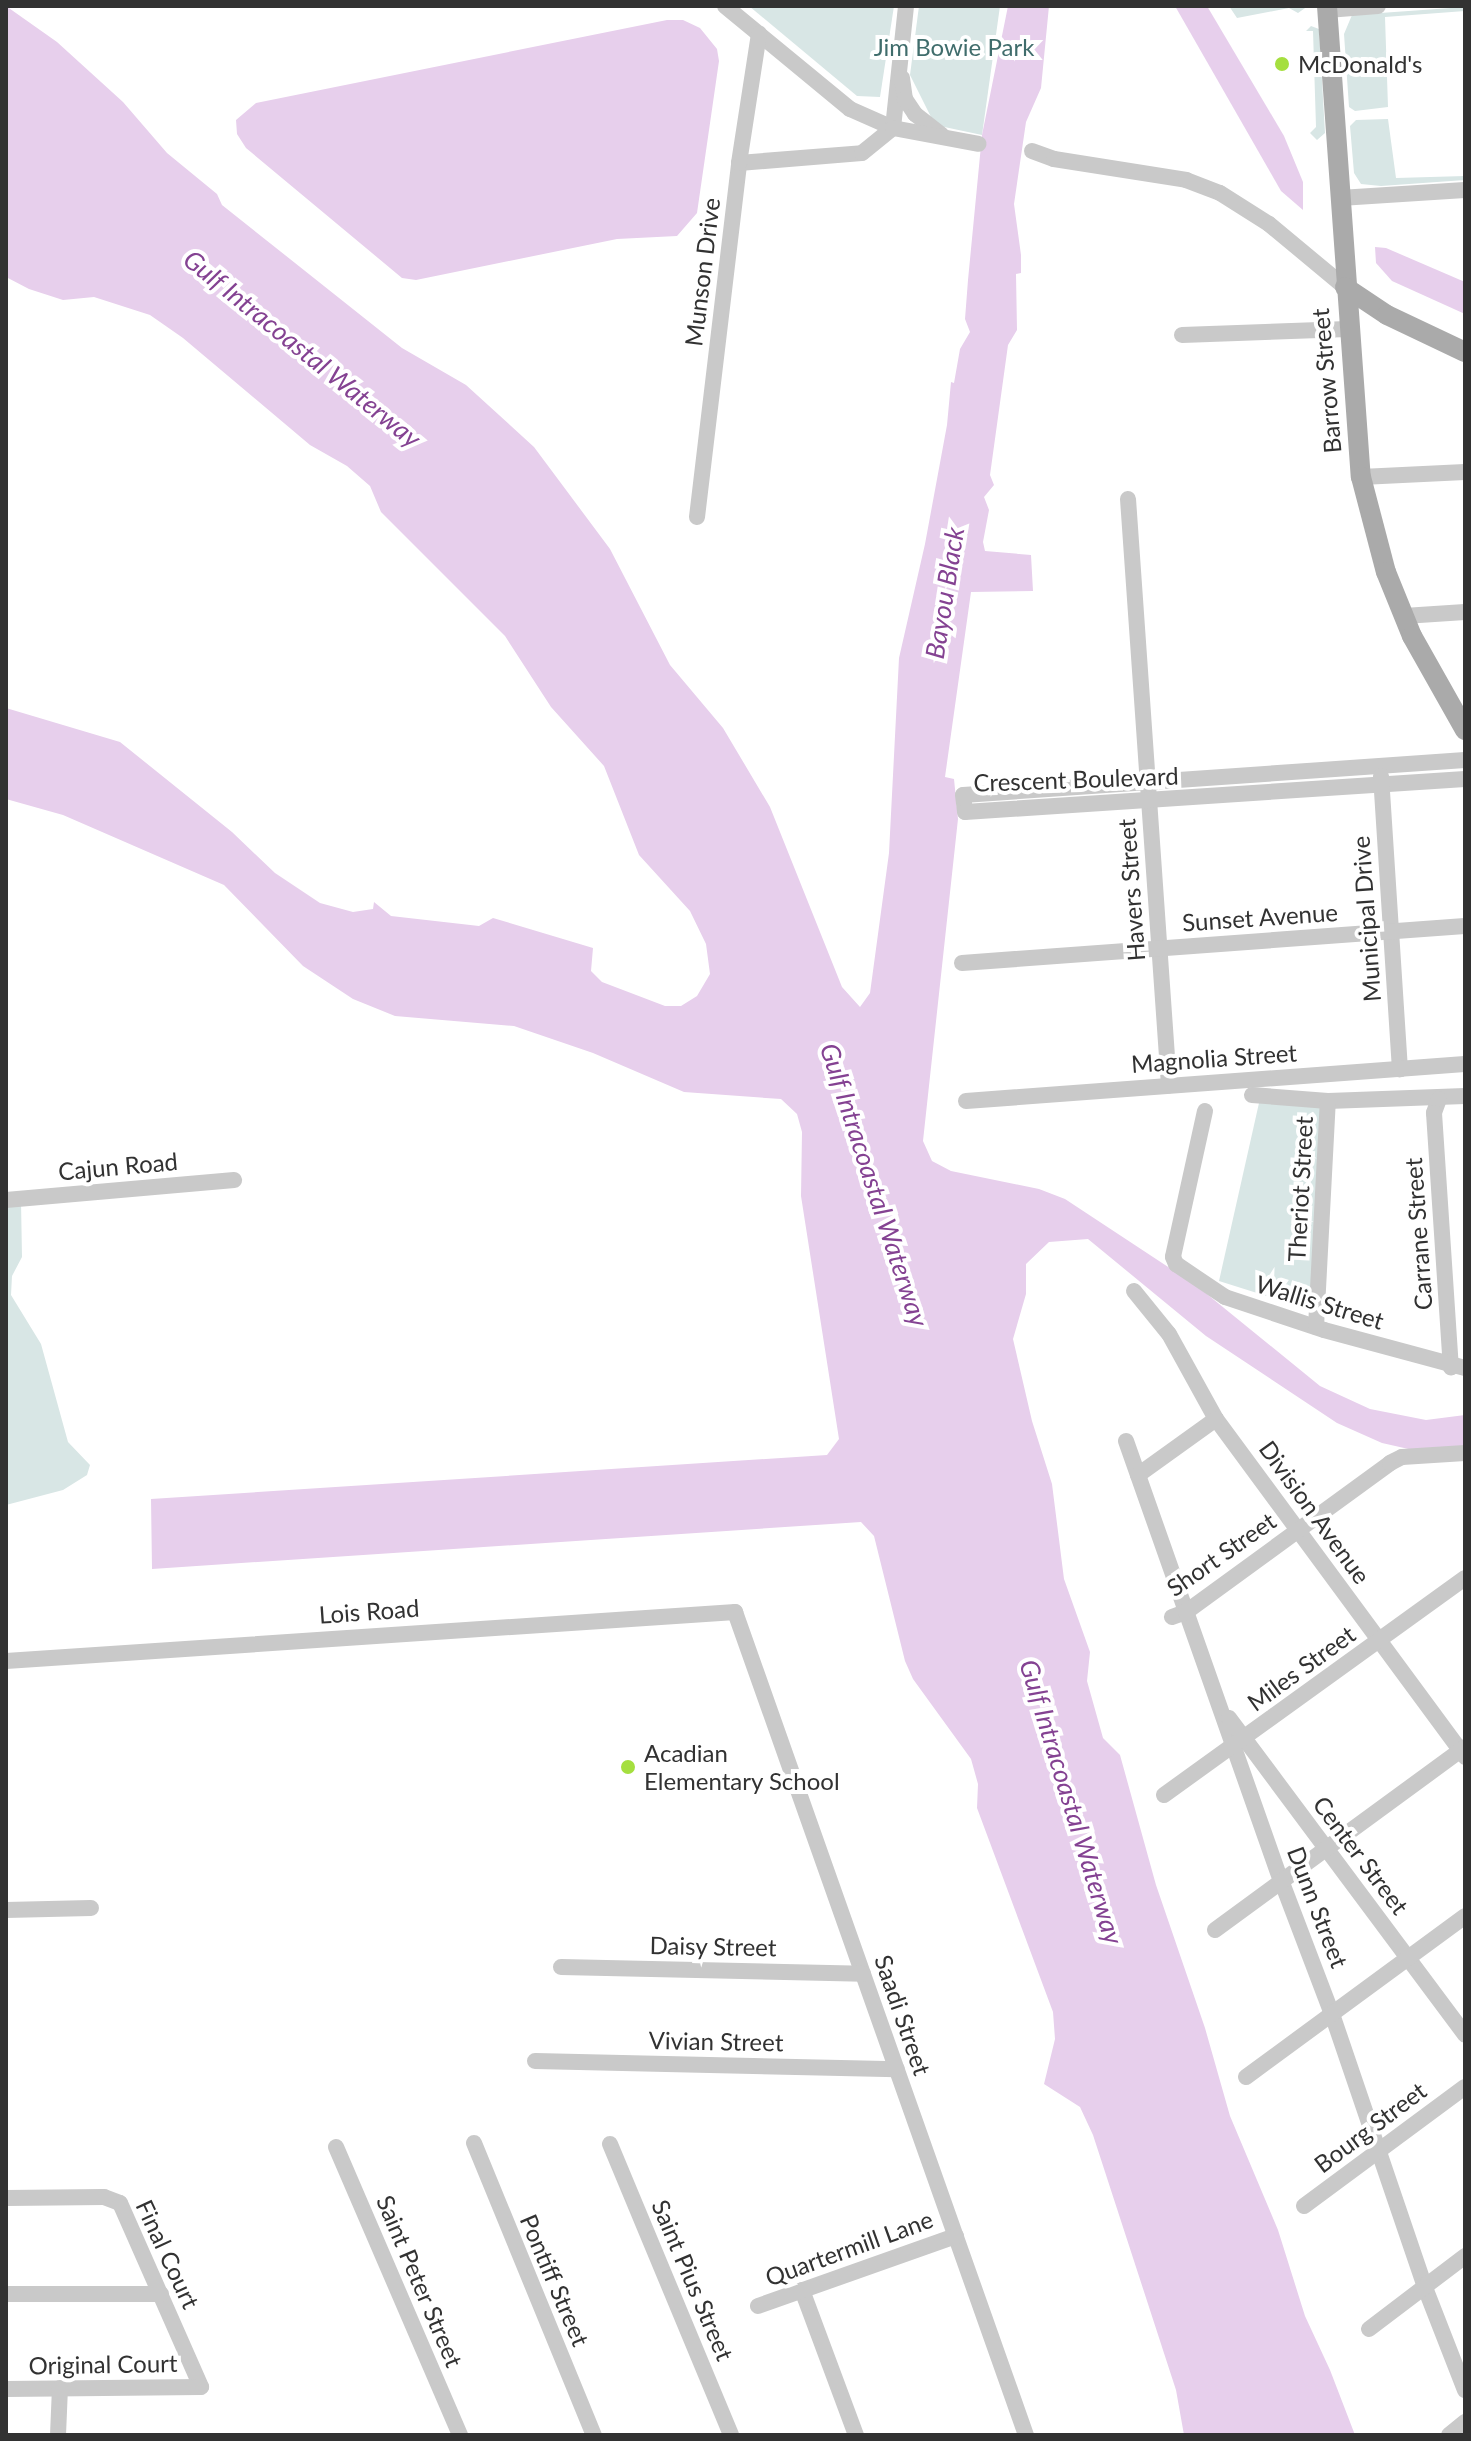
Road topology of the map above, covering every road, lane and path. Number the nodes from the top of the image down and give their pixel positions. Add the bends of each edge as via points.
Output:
1 (725, 6) edge
2 (906, 6) edge
3 (1378, 6) edge
4 (1327, 8) edge
5 (759, 34) junction
6 (899, 55) junction
7 (895, 94) junction
8 (863, 116) junction
9 (893, 128) junction
10 (950, 139) junction
11 (979, 144) dead end
12 (1032, 151) dead end
13 (739, 163) junction
14 (1465, 190) edge
15 (1340, 198) junction
16 (1345, 287) junction
17 (1348, 329) junction
18 (1182, 335) dead end
19 (1465, 352) edge
20 (1465, 472) edge
21 (1361, 477) junction
22 (1128, 499) dead end
23 (697, 517) dead end
24 (1465, 612) edge
25 (1404, 616) junction
26 (1465, 730) edge
27 (1465, 760) edge
28 (1380, 766) junction
29 (1465, 779) edge
30 (1148, 783) junction
31 (1381, 785) junction
32 (1149, 802) junction
33 (1465, 926) edge
34 (1391, 931) junction
35 (1159, 948) junction
36 (962, 963) dead end
37 (1465, 1064) edge
38 (1400, 1069) junction
39 (1169, 1086) junction
40 (1252, 1095) dead end
41 (1465, 1096) edge
42 (1439, 1099) junction
43 (966, 1101) dead end
44 (1328, 1101) junction
45 (1205, 1111) dead end
46 (234, 1180) dead end
47 (6, 1200) edge
48 (1134, 1291) dead end
49 (1316, 1327) junction
50 (1458, 1367) edge
51 (1216, 1419) junction
52 (1126, 1441) dead end
53 (1465, 1453) edge
54 (1138, 1475) junction
55 (1299, 1529) junction
56 (1465, 1578) edge
57 (735, 1612) joint
58 (1179, 1614) junction
59 (1380, 1640) junction
60 (6, 1661) edge
61 (1239, 1742) junction
62 (1463, 1752) edge
63 (1164, 1795) dead end
64 (1325, 1849) junction
65 (1281, 1880) junction
66 (91, 1908) dead end
67 (6, 1910) edge
68 (1465, 1916) edge
69 (1215, 1930) dead end
70 (1408, 1957) junction
71 (561, 1967) dead end
72 (863, 1974) junction
73 (1332, 2014) junction
74 (1465, 2035) edge
75 (535, 2061) dead end
76 (897, 2069) junction
77 (1246, 2077) dead end
78 (1465, 2087) edge
79 (474, 2143) dead end
80 (610, 2144) dead end
81 (336, 2147) dead end
82 (1377, 2151) junction
83 (6, 2198) edge
84 (1304, 2206) dead end
85 (956, 2236) junction
86 (1465, 2256) edge
87 (1424, 2285) junction
88 (802, 2290) junction
89 (6, 2294) edge
90 (161, 2294) junction
91 (758, 2306) dead end
92 (1369, 2329) dead end
93 (201, 2387) joint
94 (60, 2388) junction
95 (6, 2389) edge
96 (1465, 2390) edge
97 (1465, 2422) edge
98 (58, 2435) edge
99 (460, 2435) edge
100 (594, 2435) edge
101 (731, 2435) edge
102 (856, 2435) edge
103 (1026, 2435) edge
104 (1449, 2435) edge

1 - 5 street
2 - 6 street
3 - 4 street
4 - 15 main road, Barrow Street
5 - 8 street
5 - 13 street, Munson Drive
6 - 7 street
6 - 10 street via 905,99 928,127
7 - 8 street via 881,111
7 - 9 street
8 - 9 street
9 - 10 street
9 - 13 street via 862,153
10 - 11 street
12 - 16 street via 1186,180 1220,193 1269,224
13 - 23 street, Munson Drive
14 - 15 street
15 - 16 main road, Barrow Street
16 - 17 main road, Barrow Street
16 - 19 main road via 1387,315
17 - 18 street
17 - 21 main road, Barrow Street
20 - 21 street
21 - 25 main road, Barrow Street via 1386,572
22 - 30 street, Havers Street
24 - 25 street
25 - 26 main road, Barrow Street
27 - 28 street, Crescent Boulevard
28 - 30 street, Crescent Boulevard
28 - 31 street, Municipal Drive
29 - 31 street, Crescent Boulevard
30 - 32 street, Havers Street
30 - 32 street, Crescent Boulevard via 963,795 965,812
31 - 32 street, Crescent Boulevard
31 - 34 street, Municipal Drive
32 - 35 street, Havers Street
33 - 34 street, Sunset Avenue
34 - 35 street, Sunset Avenue
34 - 38 street, Municipal Drive
35 - 36 street, Sunset Avenue
35 - 39 street, Havers Street
37 - 38 street, Magnolia Street
38 - 39 street, Magnolia Street
39 - 43 street, Magnolia Street
40 - 44 street
41 - 42 street
42 - 44 street
42 - 50 street, Carrane Street via 1434,1113
44 - 49 street, Theriot Street
45 - 49 street, Wallis Street via 1173,1257 1179,1267 1225,1297
46 - 47 street, Cajun Road
48 - 51 street, Division Avenue via 1169,1334
49 - 50 street, Wallis Street
51 - 54 street
51 - 55 street, Division Avenue
52 - 54 street, Dunn Street
53 - 55 street, Short Street via 1402,1457
54 - 58 street, Dunn Street
55 - 58 street, Short Street
55 - 59 street, Division Avenue
56 - 59 street, Miles Street
57 - 60 street, Lois Road
57 - 72 street, Saadi Street
58 - 61 street, Dunn Street
59 - 61 street, Miles Street
59 - 62 street, Division Avenue
61 - 63 street, Miles Street
61 - 64 street, Center Street
61 - 65 street, Dunn Street
62 - 64 street
64 - 65 street
64 - 70 street, Center Street
65 - 69 street
65 - 73 street, Dunn Street
66 - 67 street
68 - 70 street
70 - 73 street
70 - 74 street, Center Street
71 - 72 street, Daisy Street
72 - 76 street, Saadi Street
73 - 77 street
73 - 82 street, Dunn Street
75 - 76 street, Vivian Street
76 - 85 street, Saadi Street
78 - 82 street, Bourg Street
79 - 100 street, Pontiff Street
80 - 101 street, Saint Pius Street
81 - 99 street, Saint Peter Street
82 - 84 street, Bourg Street
82 - 87 street, Dunn Street
83 - 90 street, Final Court via 116,2199
85 - 88 street, Quartermill Lane
85 - 103 street, Saadi Street
86 - 87 street
87 - 92 street
87 - 96 street, Dunn Street
88 - 91 street, Quartermill Lane
88 - 102 street
89 - 90 street
90 - 93 street, Final Court
93 - 94 street, Original Court
94 - 95 street, Original Court
94 - 98 street
97 - 104 street

